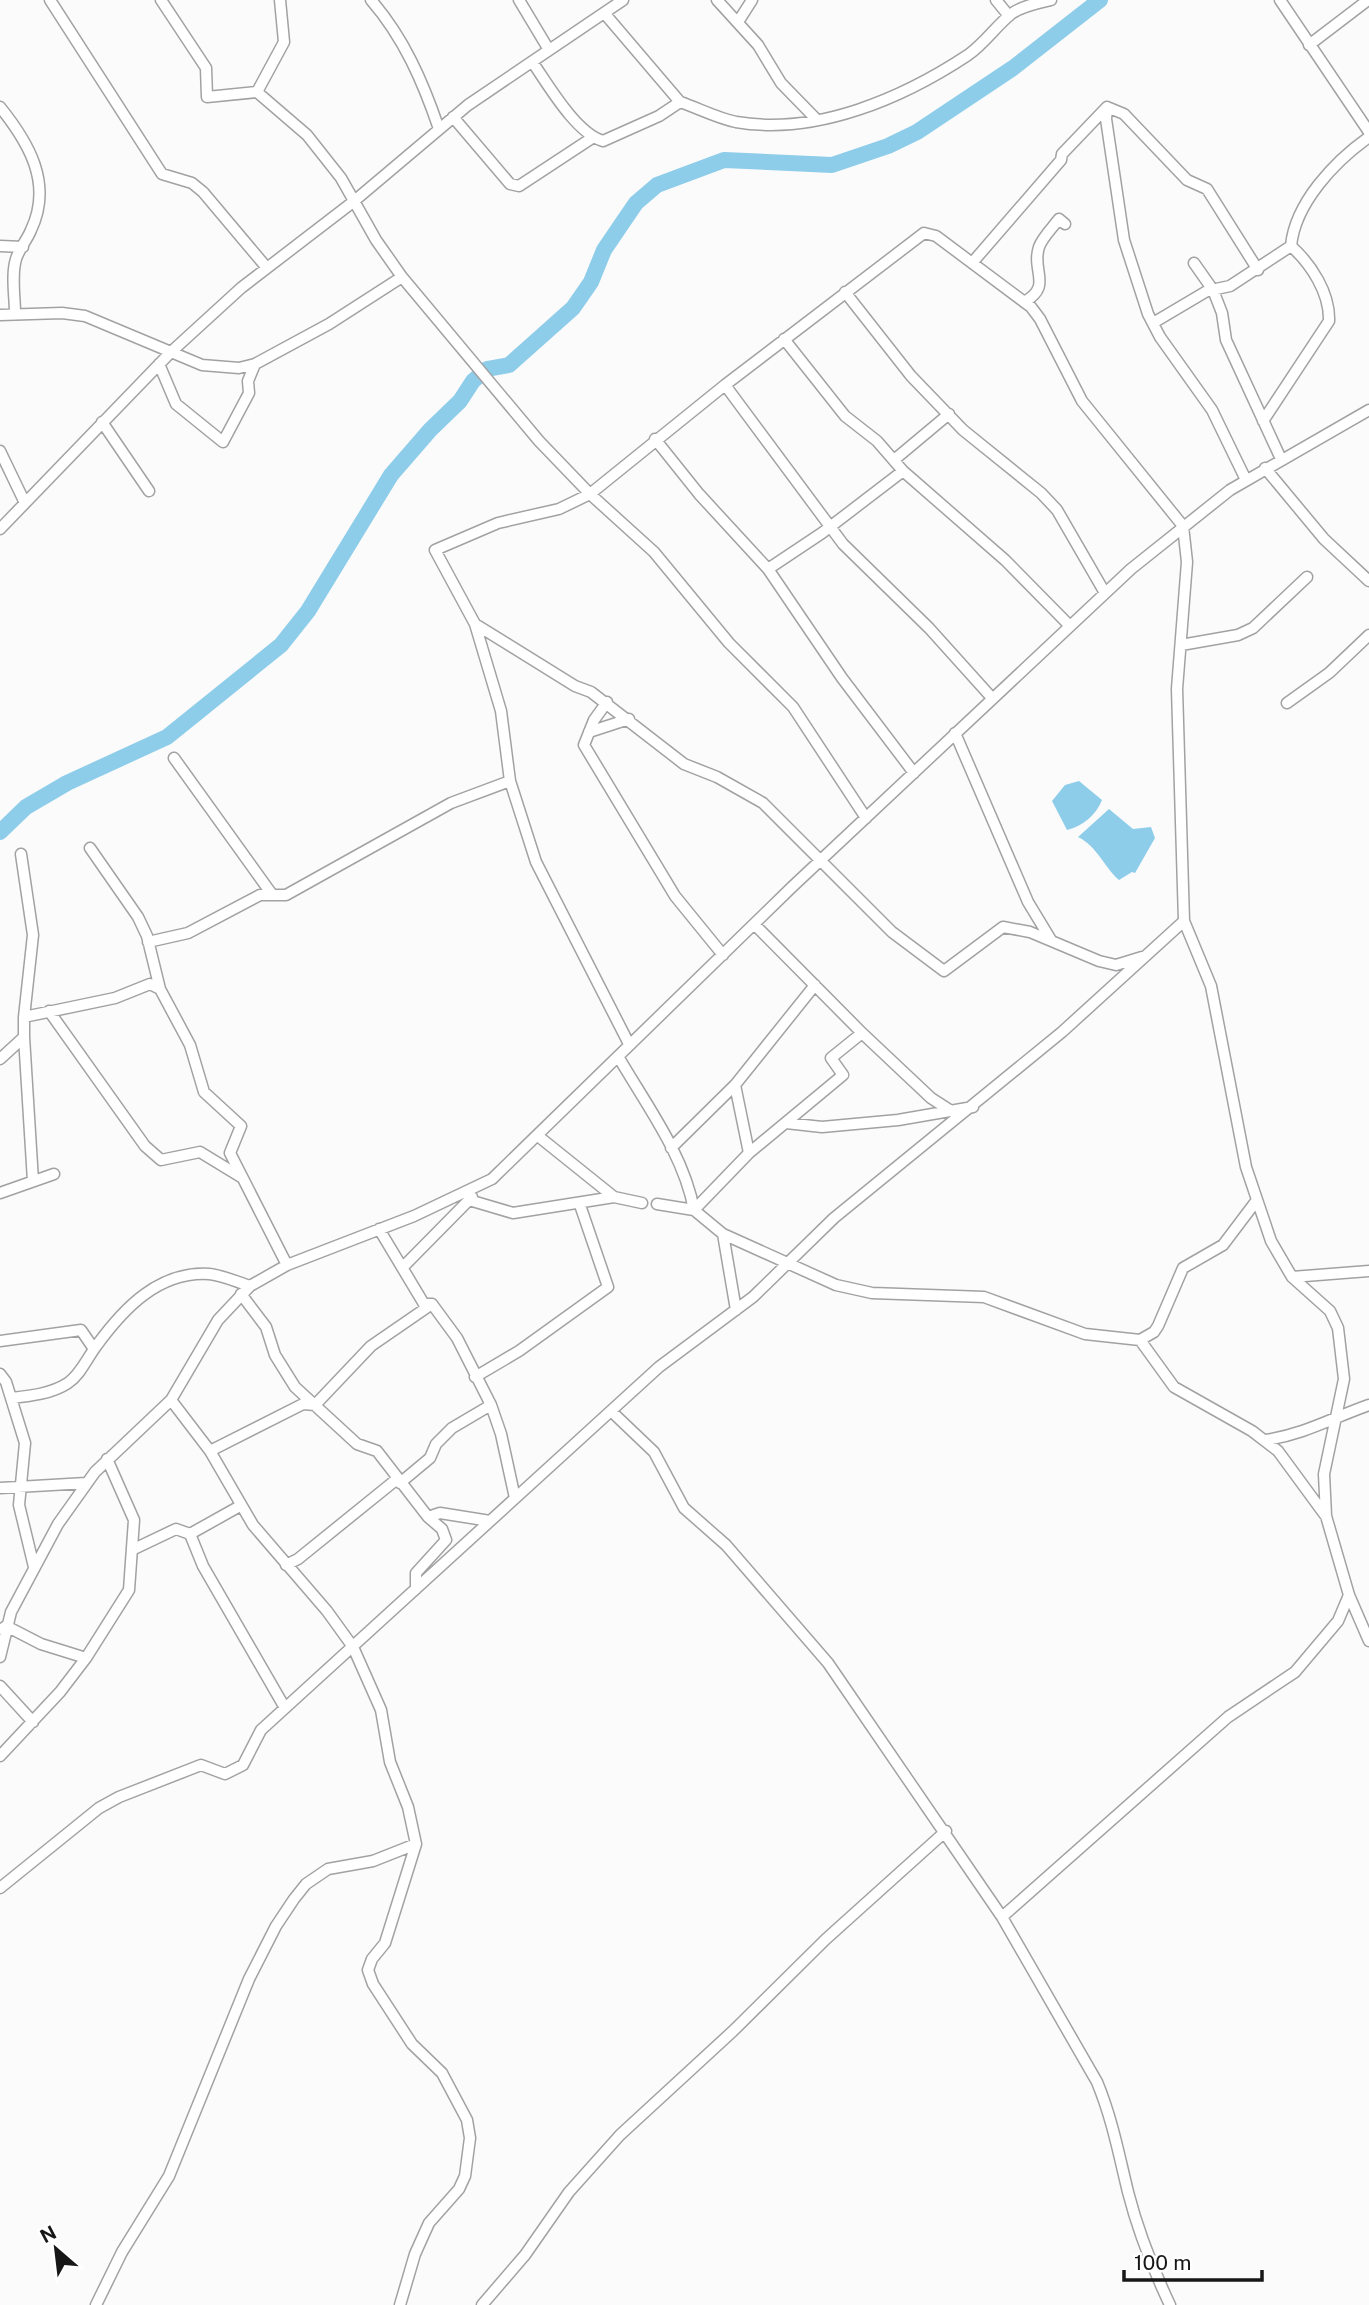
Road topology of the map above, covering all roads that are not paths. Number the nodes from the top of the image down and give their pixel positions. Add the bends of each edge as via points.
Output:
1 (50, 0) edge
2 (161, 0) edge
3 (280, 0) edge
4 (371, 0) edge
5 (519, 0) edge
6 (623, 0) edge
7 (717, 0) edge
8 (752, 0) edge
9 (996, 0) edge
10 (1051, 0) edge
11 (1280, 0) edge
12 (1368, 0) edge
13 (605, 13) junction
14 (1009, 16) junction
15 (738, 22) junction
16 (1309, 45) junction
17 (549, 50) junction
18 (533, 63) junction
19 (257, 92) junction
20 (680, 102) junction
21 (0, 107) edge
22 (1107, 107) junction
23 (453, 117) junction
24 (817, 120) junction
25 (439, 129) junction
26 (1369, 135) edge
27 (592, 138) junction
28 (354, 202) junction
29 (1065, 224) dead end
30 (0, 246) edge
31 (1291, 246) junction
32 (23, 247) junction
33 (1194, 262) dead end
34 (972, 263) junction
35 (267, 268) junction
36 (1258, 270) junction
37 (402, 277) junction
38 (1213, 290) junction
39 (845, 292) junction
40 (1024, 302) junction
41 (15, 313) junction
42 (0, 315) edge
43 (1153, 323) junction
44 (783, 339) junction
45 (171, 352) junction
46 (159, 364) junction
47 (255, 364) junction
48 (725, 384) junction
49 (1369, 410) edge
50 (949, 414) junction
51 (1263, 421) junction
52 (102, 422) junction
53 (655, 439) junction
54 (0, 451) edge
55 (1281, 459) junction
56 (894, 460) junction
57 (1265, 468) junction
58 (903, 471) junction
59 (1246, 480) junction
60 (149, 491) dead end
61 (590, 494) junction
62 (25, 503) junction
63 (831, 526) junction
64 (1183, 526) junction
65 (0, 528) edge
66 (768, 569) junction
67 (1307, 577) dead end
68 (1369, 581) edge
69 (1105, 593) junction
70 (475, 624) junction
71 (1069, 625) junction
72 (1369, 635) edge
73 (1181, 645) junction
74 (992, 698) junction
75 (607, 702) junction
76 (1287, 703) dead end
77 (629, 719) junction
78 (589, 732) junction
79 (956, 733) junction
80 (174, 758) dead end
81 (914, 774) junction
82 (510, 781) junction
83 (866, 818) junction
84 (90, 848) dead end
85 (21, 854) dead end
86 (820, 861) junction
87 (271, 892) junction
88 (1184, 921) junction
89 (754, 924) junction
90 (148, 942) junction
91 (1056, 945) junction
92 (1151, 953) junction
93 (723, 954) junction
94 (815, 985) junction
95 (160, 989) junction
96 (49, 1011) junction
97 (24, 1017) junction
98 (862, 1033) junction
99 (24, 1037) junction
100 (629, 1044) junction
101 (619, 1058) junction
102 (0, 1059) edge
103 (735, 1085) junction
104 (973, 1107) junction
105 (948, 1109) junction
106 (786, 1123) junction
107 (538, 1136) junction
108 (671, 1148) junction
109 (749, 1153) junction
110 (54, 1174) dead end
111 (243, 1179) junction
112 (33, 1181) junction
113 (484, 1184) junction
114 (0, 1193) edge
115 (614, 1197) junction
116 (469, 1200) junction
117 (1257, 1200) junction
118 (642, 1202) dead end
119 (657, 1204) dead end
120 (580, 1205) junction
121 (694, 1210) junction
122 (379, 1229) junction
123 (723, 1234) junction
124 (787, 1264) junction
125 (287, 1265) junction
126 (403, 1267) junction
127 (1369, 1271) edge
128 (1292, 1278) junction
129 (250, 1286) junction
130 (241, 1294) junction
131 (432, 1304) junction
132 (736, 1310) junction
133 (1140, 1340) junction
134 (0, 1341) edge
135 (94, 1349) junction
136 (0, 1374) edge
137 (475, 1377) junction
138 (12, 1398) junction
139 (170, 1400) junction
140 (315, 1405) junction
141 (491, 1405) junction
142 (1369, 1405) edge
143 (611, 1411) junction
144 (1336, 1416) junction
145 (1266, 1440) junction
146 (210, 1451) junction
147 (107, 1459) junction
148 (399, 1481) junction
149 (86, 1483) junction
150 (19, 1485) junction
151 (0, 1488) edge
152 (515, 1499) junction
153 (240, 1506) junction
154 (1325, 1516) junction
155 (428, 1517) junction
156 (490, 1521) junction
157 (190, 1534) junction
158 (134, 1549) junction
159 (286, 1565) junction
160 (34, 1567) junction
161 (416, 1589) junction
162 (1349, 1595) junction
163 (6, 1613) edge
164 (3, 1628) edge
165 (1369, 1641) edge
166 (353, 1647) junction
167 (0, 1657) edge
168 (86, 1658) junction
169 (0, 1686) edge
170 (285, 1708) junction
171 (33, 1722) junction
172 (0, 1756) edge
173 (946, 1831) junction
174 (416, 1844) junction
175 (0, 1888) edge
176 (1002, 1917) junction
177 (96, 2305) edge
178 (400, 2305) edge
179 (482, 2305) edge
180 (1170, 2305) edge

1 - 35 street via 162,174 192,183 203,192
2 - 19 street via 206,68 207,97
3 - 19 street via 285,42
4 - 25 street via 403,43
5 - 17 street
6 - 13 street
7 - 15 street
8 - 15 street
9 - 14 street
10 - 14 street
11 - 16 street
12 - 16 street
13 - 17 street
13 - 20 street
14 - 24 street via 992,36 937,75 875,103
15 - 24 street via 781,83
16 - 26 street
17 - 18 street
18 - 23 street
18 - 27 street
19 - 28 street via 307,135
20 - 24 street via 733,121
20 - 27 street via 623,134 603,141
21 - 32 street via 20,131 39,177 39,208
22 - 34 street
22 - 36 street via 1124,114 1188,180 1207,189
22 - 43 street via 1124,240
23 - 25 street
23 - 27 street via 510,184 519,186
25 - 28 street
26 - 31 street via 1323,181 1295,223
28 - 35 street
28 - 37 street
29 - 40 street via 1059,219 1039,247 1039,288 1037,295
30 - 32 street
31 - 36 street
31 - 51 street via 1318,279 1330,308 1329,321
32 - 41 street via 15,260
33 - 38 street
34 - 39 street via 936,236 924,233
34 - 40 street
35 - 45 street
36 - 38 street
37 - 47 street
37 - 61 street
38 - 43 street
38 - 51 street via 1226,340
39 - 44 street
39 - 50 street via 911,376
40 - 64 street via 1041,319 1082,401
41 - 42 street
41 - 45 street via 85,316
43 - 59 street via 1212,410
44 - 48 street
44 - 56 street via 845,416
45 - 46 street
45 - 47 street via 226,369
46 - 47 street via 176,404 223,442 249,393
46 - 52 street
48 - 53 street
48 - 63 street
49 - 55 street
50 - 56 street
50 - 69 street via 1057,510
51 - 55 street
52 - 60 street
52 - 62 street
53 - 61 street
53 - 66 street
54 - 62 street
55 - 57 street
56 - 58 street
57 - 59 street
57 - 68 street via 1324,539
58 - 63 street
58 - 71 street via 1005,560
59 - 64 street
61 - 70 street via 559,509 498,523 435,550
61 - 83 street via 654,552 729,643 793,707
62 - 65 street
63 - 66 street
63 - 74 street via 843,544
64 - 69 street
64 - 73 street via 1187,562
66 - 81 street
67 - 73 street via 1253,628
69 - 71 street
70 - 75 street
70 - 82 street via 501,712
71 - 74 street
72 - 76 street via 1329,673
73 - 88 street via 1177,689
74 - 79 street
75 - 77 street
75 - 78 street
77 - 78 street
77 - 86 street via 684,764 763,803
78 - 93 street via 584,745 675,896
79 - 81 street
79 - 91 street via 1028,902
80 - 87 street
81 - 83 street
82 - 87 street via 451,803 286,895
82 - 100 street via 555,904
83 - 86 street
84 - 90 street via 138,917
85 - 97 street via 33,935
86 - 89 street
86 - 91 street via 892,932 944,971 1003,927 1030,932
87 - 90 street via 188,933
88 - 92 street
88 - 117 street via 1211,986 1235,1118
89 - 93 street
89 - 94 street
90 - 95 street
91 - 92 street via 1116,965
92 - 104 street
93 - 100 street
94 - 98 street
94 - 103 street
95 - 96 street via 150,984 115,998
95 - 111 street via 190,1045 204,1092 241,1126 230,1153
96 - 97 street
96 - 111 street via 138,1137 161,1160 200,1152
97 - 99 street
98 - 105 street
98 - 106 street via 831,1058 843,1075
99 - 102 street
99 - 112 street
100 - 101 street
101 - 107 street
101 - 108 street
103 - 108 street
103 - 109 street
104 - 105 street
104 - 124 street via 834,1218
105 - 106 street via 898,1121 822,1127
106 - 109 street
107 - 113 street
107 - 115 street
108 - 121 street via 690,1187
109 - 121 street
110 - 112 street
111 - 125 street
112 - 114 street
113 - 116 street
113 - 122 street
115 - 118 street
115 - 120 street
116 - 120 street via 513,1213
116 - 126 street
117 - 128 street via 1271,1241
117 - 133 street via 1223,1245 1183,1268 1158,1326
119 - 121 street
120 - 137 street via 608,1287
121 - 123 street
122 - 125 street
122 - 126 street
123 - 124 street
123 - 132 street
124 - 132 street
124 - 133 street via 836,1285 872,1293 984,1297 1085,1334
125 - 129 street
126 - 131 street via 424,1304
127 - 128 street
128 - 144 street via 1330,1311 1338,1328 1344,1379
129 - 130 street
129 - 135 street via 210,1274 174,1277 140,1297
130 - 139 street via 218,1321
130 - 140 street via 266,1327 295,1387
131 - 137 street via 457,1338
131 - 140 street via 371,1346
132 - 143 street via 659,1367
133 - 145 street via 1174,1387
134 - 135 street via 81,1330
135 - 138 street via 81,1371 67,1383 40,1395
136 - 138 street
137 - 141 street
138 - 150 street via 25,1443
139 - 146 street
139 - 147 street
140 - 146 street via 303,1404
140 - 148 street via 356,1444 377,1451
141 - 148 street via 452,1428 430,1458
141 - 152 street
142 - 144 street
143 - 152 street
143 - 173 street via 654,1452 684,1508 726,1545 828,1663
144 - 145 street via 1305,1433
144 - 154 street via 1324,1474
145 - 154 street via 1297,1473
146 - 153 street
147 - 149 street
147 - 158 street via 134,1520
148 - 155 street
148 - 159 street
149 - 150 street
149 - 160 street
150 - 151 street
150 - 160 street via 19,1505
152 - 156 street
153 - 157 street
153 - 159 street
154 - 162 street
155 - 156 street via 440,1513
155 - 161 street via 442,1529 446,1540 416,1573
156 - 161 street
157 - 158 street via 176,1529
157 - 170 street via 203,1566
158 - 168 street via 129,1590
159 - 166 street
160 - 163 street
161 - 166 street
162 - 165 street
162 - 176 street via 1338,1621 1295,1672 1228,1717
163 - 164 street
164 - 167 street
164 - 168 street
166 - 170 street
166 - 174 street via 379,1703 390,1762 408,1807
168 - 171 street
169 - 171 street
170 - 175 street via 261,1730 243,1765 225,1774 201,1765 119,1797
171 - 172 street
173 - 176 street
173 - 179 street via 620,2135 569,2192 525,2255
174 - 177 street via 373,1861 328,1869 294,1899 249,1979 169,2176
174 - 178 street via 385,1943 369,1970 373,1984 412,2044 449,2083 467,2120 470,2138 465,2176 429,2223
176 - 180 street via 1108,2106 1129,2196

